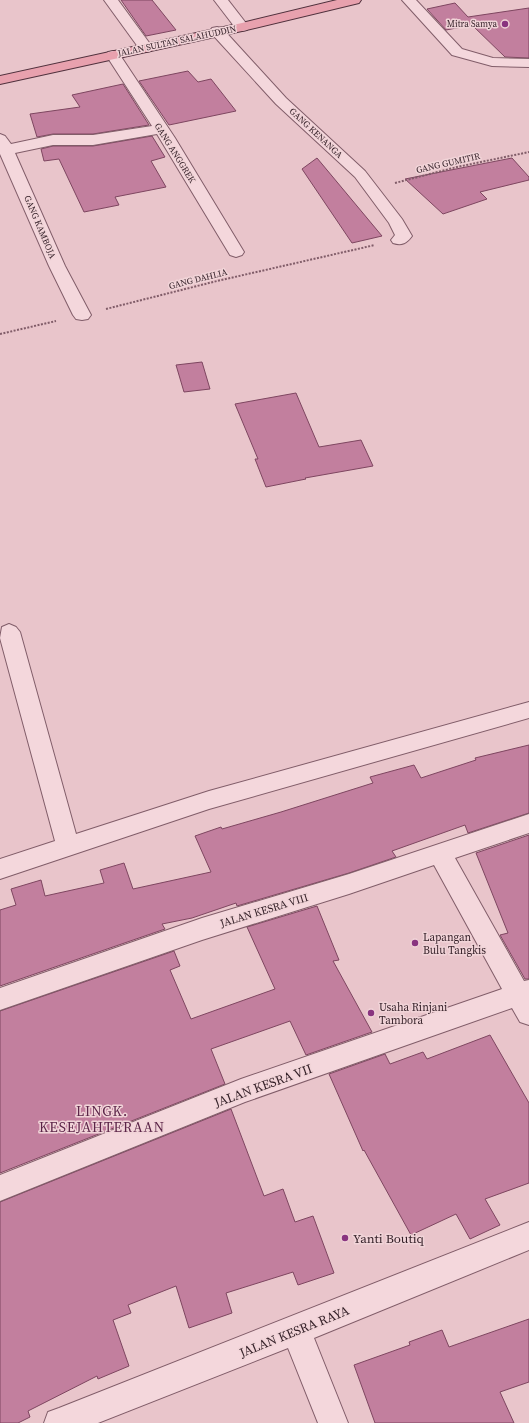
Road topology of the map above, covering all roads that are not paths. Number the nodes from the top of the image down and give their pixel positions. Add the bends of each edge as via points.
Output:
1 (111, 0) edge
2 (221, 0) edge
3 (354, 0) edge
4 (409, 0) edge
5 (242, 27) junction
6 (217, 31) junction
7 (146, 48) junction
8 (113, 55) junction
9 (529, 63) edge
10 (0, 80) edge
11 (160, 129) junction
12 (3, 145) edge
13 (399, 240) road end
14 (236, 252) dead end
15 (82, 315) road end
16 (9, 632) dead end
17 (529, 710) edge
18 (529, 823) edge
19 (68, 847) junction
20 (440, 853) junction
21 (0, 869) edge
22 (0, 999) edge
23 (525, 1000) edge
24 (0, 1188) edge
25 (529, 1236) edge
26 (296, 1330) junction
27 (59, 1423) edge
28 (333, 1423) edge

1 - 7 street
2 - 5 street
3 - 5 main road, JALAN SULTAN SALAHUDDIN
4 - 9 street via 457,52 492,62
5 - 6 main road, JALAN SULTAN SALAHUDDIN
6 - 7 main road, JALAN SULTAN SALAHUDDIN
6 - 13 street, GANG KENANGA via 281,101 360,174 396,222 404,236
7 - 8 main road, JALAN SULTAN SALAHUDDIN
8 - 10 main road, JALAN SULTAN SALAHUDDIN
8 - 11 street, GANG ANGGREK
11 - 12 street via 93,140 65,139
11 - 14 street, GANG ANGGREK
12 - 15 street, GANG KAMBOJA via 57,266
16 - 19 street
17 - 19 street via 209,800
18 - 20 street, JALAN KESRA VIII
19 - 21 street
20 - 22 street, JALAN KESRA VIII via 202,929
20 - 23 street
23 - 24 street, JALAN KESRA VII via 241,1091
25 - 26 street, JALAN KESRA RAYA
26 - 27 street, JALAN KESRA RAYA
26 - 28 street

